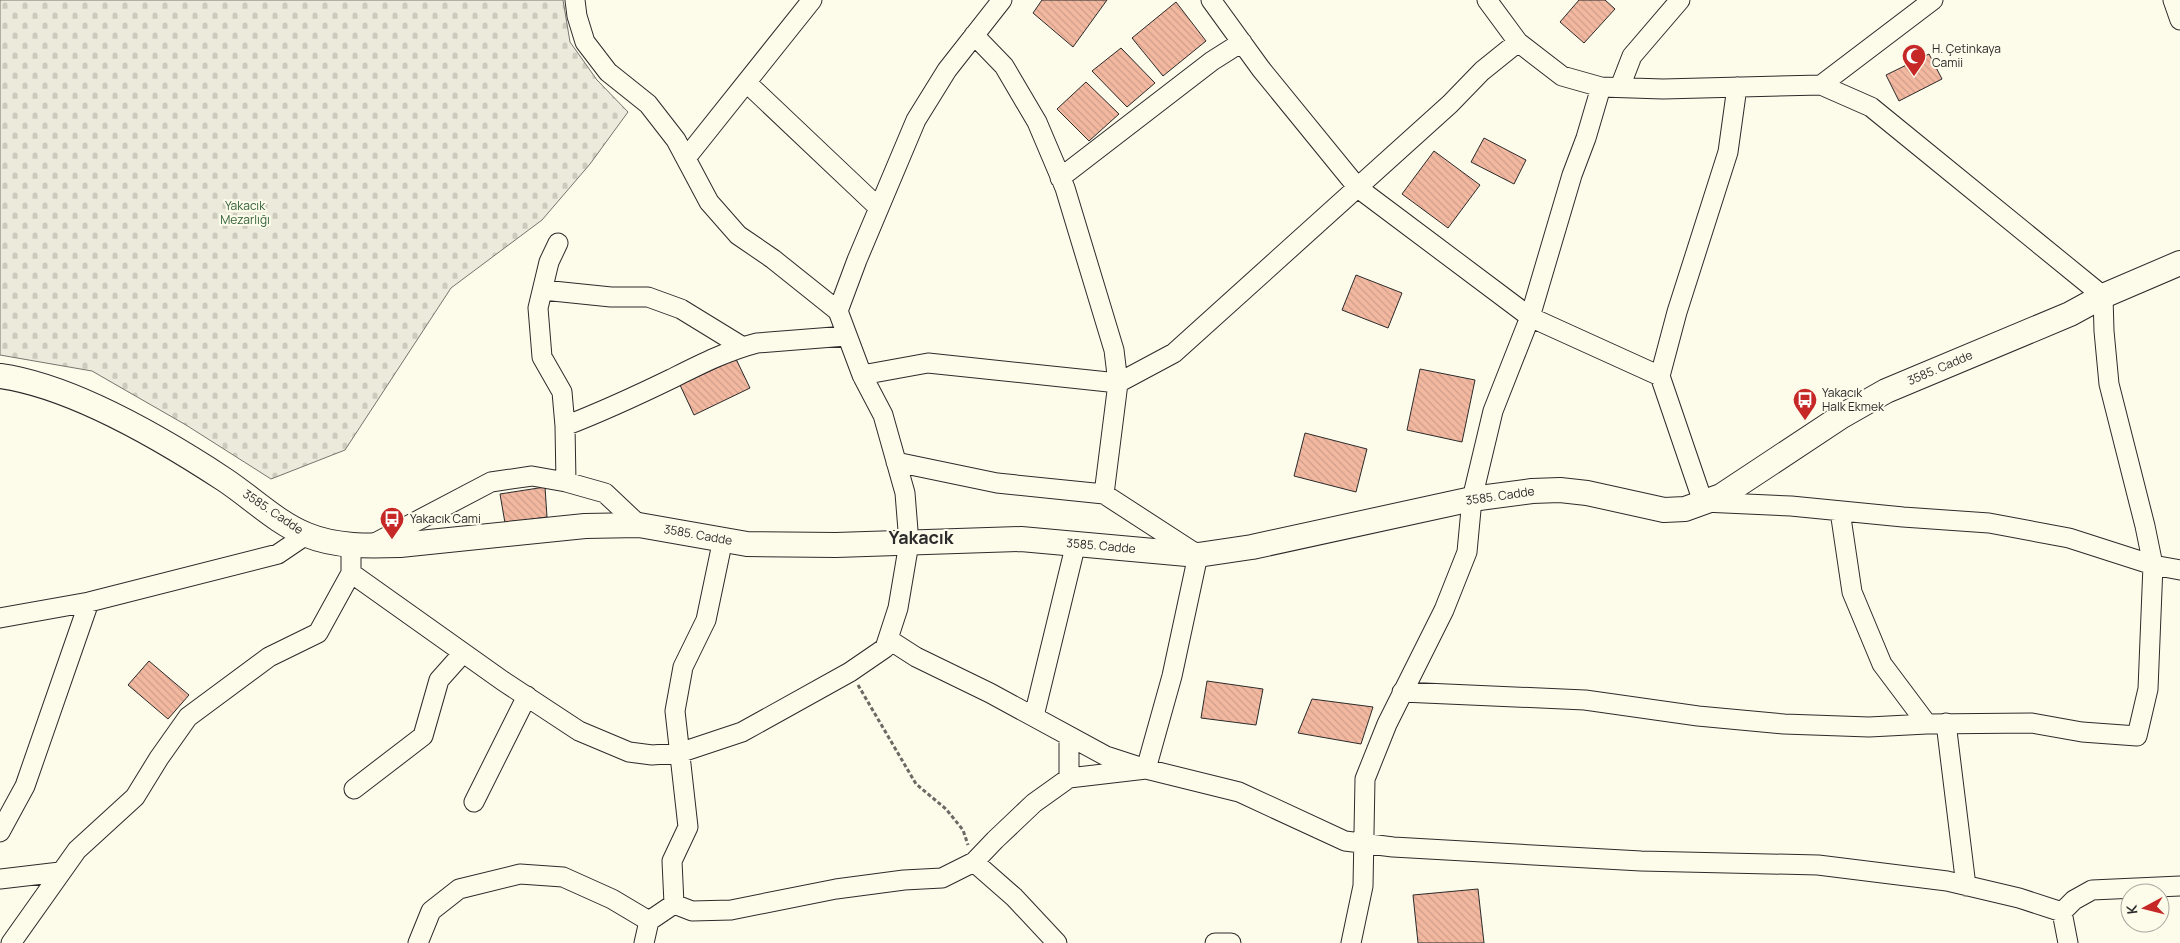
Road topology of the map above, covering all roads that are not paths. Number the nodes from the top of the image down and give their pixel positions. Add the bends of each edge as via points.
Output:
1 (575, 0) edge
2 (812, 0) edge
3 (1002, 0) edge
4 (1211, 0) edge
5 (1680, 0) edge
6 (1933, 0) edge
7 (2173, 0) edge
8 (1492, 2) edge
9 (2180, 20) edge
10 (974, 35) junction
11 (1242, 42) junction
12 (1518, 42) junction
13 (747, 83) junction
14 (1821, 85) junction
15 (1600, 86) junction
16 (1620, 87) junction
17 (1737, 87) junction
18 (686, 158) junction
19 (1060, 178) junction
20 (1358, 188) junction
21 (879, 208) junction
22 (558, 243) dead end
23 (2180, 263) edge
24 (543, 290) junction
25 (2104, 296) junction
26 (838, 311) junction
27 (1530, 317) junction
28 (846, 336) junction
29 (743, 347) junction
30 (862, 375) junction
31 (0, 376) edge
32 (1660, 376) junction
33 (1118, 383) junction
34 (565, 426) junction
35 (896, 462) junction
36 (566, 482) junction
37 (1104, 494) junction
38 (1472, 500) junction
39 (1703, 502) junction
40 (1840, 511) junction
41 (639, 525) junction
42 (306, 535) junction
43 (723, 539) junction
44 (909, 543) junction
45 (1076, 543) junction
46 (360, 545) junction
47 (1198, 555) junction
48 (2153, 565) junction
49 (2180, 570) edge
50 (351, 573) junction
51 (88, 602) junction
52 (0, 618) edge
53 (888, 639) junction
54 (463, 653) junction
55 (1402, 692) junction
56 (527, 696) junction
57 (1034, 716) junction
58 (1937, 723) junction
59 (1069, 736) junction
60 (678, 753) junction
61 (1146, 769) junction
62 (1069, 778) junction
63 (354, 788) dead end
64 (474, 802) dead end
65 (0, 832) edge
66 (1364, 843) junction
67 (974, 862) junction
68 (60, 872) junction
69 (0, 879) edge
70 (1966, 886) junction
71 (2180, 886) edge
72 (674, 904) junction
73 (2062, 912) junction
74 (649, 921) junction
75 (11, 943) edge
76 (418, 943) edge
77 (644, 943) edge
78 (1057, 943) edge
79 (1215, 943) edge
80 (1231, 943) edge
81 (1351, 943) edge
82 (2068, 943) edge

1 - 18 street via 585,42 608,72 648,104
2 - 13 street
3 - 10 street
4 - 11 street
5 - 16 street via 1632,56
6 - 14 street
7 - 9 street
8 - 12 street
10 - 19 street via 1004,66 1037,122
10 - 21 street via 947,70 916,120
11 - 19 street via 1212,61
11 - 20 street
12 - 15 street via 1562,76
12 - 20 street via 1482,71
13 - 18 street
13 - 21 street
14 - 17 street
14 - 25 street via 1871,108
15 - 16 street
15 - 27 street
16 - 17 street
17 - 32 street via 1728,152
18 - 26 street via 709,202 738,235
19 - 33 street via 1114,350
20 - 27 street
20 - 33 street via 1174,353
21 - 26 street
22 - 24 street via 549,262
23 - 25 main road, 3585. Cadde
24 - 29 street via 648,297 682,309
24 - 34 street via 538,308 542,357 562,392
25 - 39 main road, 3585. Cadde via 2070,314 1886,391 1842,416 1721,496
25 - 48 street via 2109,384
26 - 28 street
27 - 32 street
27 - 38 street via 1493,411
28 - 29 street
28 - 30 street
29 - 34 street
30 - 33 street via 928,363
30 - 35 street via 883,415
31 - 42 main road, 3585. Cadde via 52,389 106,413 209,470
32 - 39 street
33 - 37 street
34 - 36 street
35 - 37 street via 997,483
35 - 44 street via 905,493
36 - 41 street via 604,493
36 - 46 street via 532,476 491,482
37 - 47 street
38 - 39 main road, 3585. Cadde via 1560,490 1587,492 1664,510 1685,509
38 - 47 main road, 3585. Cadde via 1252,547
38 - 55 street via 1467,552 1444,610
39 - 40 street
40 - 48 street via 1989,523 2069,538
40 - 58 street via 1852,592 1882,664
41 - 43 main road, 3585. Cadde
41 - 46 main road, 3585. Cadde via 585,526 400,545
42 - 46 main road, 3585. Cadde via 335,543
42 - 51 street via 278,554
43 - 44 main road, 3585. Cadde via 747,544 797,546
43 - 60 street via 706,620 683,667 675,711
44 - 45 main road, 3585. Cadde via 1021,539
44 - 53 street via 898,608
45 - 47 main road, 3585. Cadde
45 - 57 street
46 - 50 street
47 - 61 street via 1172,676
48 - 49 street
48 - 58 street via 2148,689 2137,736 2082,732 2032,723
50 - 54 street
50 - 68 street via 318,633 268,657 188,717 135,797 77,850
51 - 52 street
51 - 65 street via 25,786
53 - 57 street via 916,657
53 - 60 street via 885,648 850,672 742,732
54 - 56 street
54 - 63 street via 439,680 423,736
55 - 58 street via 1585,700 1784,724 1869,727
55 - 66 street via 1365,779
56 - 60 street via 579,731 629,752 652,755
56 - 64 street
57 - 59 street
58 - 70 street
59 - 61 street via 1106,756
59 - 62 street
60 - 72 street via 688,827 672,861
61 - 62 street
61 - 66 street via 1239,792 1345,840
62 - 67 street via 1034,803
66 - 70 street via 1641,861 1818,865
66 - 81 street via 1363,886
67 - 72 street via 942,878 836,889 731,910 692,911
67 - 78 street via 1014,897
68 - 69 street
68 - 75 street
70 - 73 street
71 - 73 street via 2092,890 2074,900
72 - 74 street
73 - 82 street
74 - 76 street via 612,898 563,877 520,874 459,889 431,911
74 - 77 street
79 - 80 street

